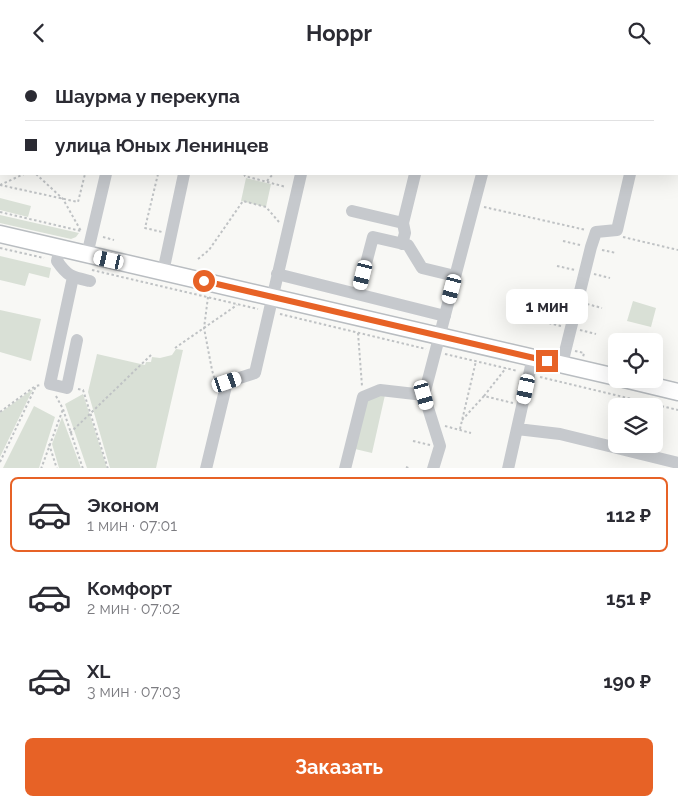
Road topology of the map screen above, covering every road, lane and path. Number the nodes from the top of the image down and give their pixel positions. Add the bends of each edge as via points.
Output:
1 (22, 175) edge
2 (37, 175) edge
3 (85, 175) edge
4 (106, 175) edge
5 (158, 175) edge
6 (184, 175) edge
7 (244, 175) edge
8 (272, 175) edge
9 (301, 175) edge
10 (415, 175) edge
11 (482, 175) edge
12 (630, 175) edge
13 (267, 181) junction
14 (0, 185) edge
15 (297, 190) junction
16 (64, 199) junction
17 (474, 205) junction
18 (352, 211) dead end
19 (0, 212) edge
20 (403, 223) junction
21 (287, 232) junction
22 (598, 232) junction
23 (0, 234) edge
24 (172, 234) junction
25 (102, 237) dead end
26 (114, 240) dead end
27 (402, 244) junction
28 (60, 248) junction
29 (678, 250) edge
30 (87, 255) junction
31 (198, 259) dead end
32 (163, 272) junction
33 (106, 273) dead end
34 (277, 274) junction
35 (455, 276) junction
36 (73, 277) junction
37 (90, 281) dead end
38 (358, 294) junction
39 (208, 297) junction
40 (238, 304) junction
41 (270, 304) junction
42 (445, 316) junction
43 (204, 328) junction
44 (358, 333) junction
45 (439, 335) junction
46 (77, 340) dead end
47 (175, 348) dead end
48 (435, 351) junction
49 (151, 355) dead end
50 (533, 357) junction
51 (476, 361) junction
52 (562, 364) junction
53 (506, 368) junction
54 (529, 374) junction
55 (608, 375) edge
56 (227, 382) junction
57 (50, 384) junction
58 (36, 386) junction
59 (67, 388) junction
60 (663, 388) edge
61 (678, 391) edge
62 (424, 395) junction
63 (484, 396) junction
64 (363, 397) junction
65 (522, 405) junction
66 (63, 409) junction
67 (678, 409) edge
68 (0, 412) edge
69 (91, 414) junction
70 (462, 420) junction
71 (431, 422) junction
72 (460, 429) junction
73 (517, 429) junction
74 (70, 433) junction
75 (471, 433) dead end
76 (412, 441) dead end
77 (49, 444) junction
78 (439, 448) junction
79 (0, 462) edge
80 (678, 463) edge
81 (41, 468) edge
82 (57, 468) edge
83 (84, 468) edge
84 (108, 468) edge
85 (206, 468) edge
86 (345, 468) edge
87 (434, 468) edge
88 (508, 468) edge

1 - 14 path
2 - 16 path
3 - 16 path via 78,202
4 - 30 street
5 - 24 path via 145,228
6 - 24 street
7 - 13 path
8 - 13 path
9 - 15 street
10 - 20 street
11 - 17 street
12 - 22 street via 617,230
13 - 15 path
14 - 16 path
15 - 21 street
16 - 19 path via 81,231
17 - 22 path
17 - 35 street
18 - 20 street
20 - 27 street
21 - 31 path via 266,207 243,201 209,250
21 - 34 street
22 - 29 path
22 - 52 street via 591,247
23 - 28 main road
24 - 32 street
25 - 26 path
27 - 35 street via 408,245 422,269
27 - 38 street via 373,237
28 - 30 main road
28 - 36 street via 57,261
30 - 32 main road
32 - 41 main road
33 - 39 path
34 - 38 street
34 - 41 street
35 - 42 street
36 - 37 street
36 - 57 street
38 - 42 street
39 - 40 path
39 - 43 path
40 - 41 path
40 - 43 path
41 - 44 path
41 - 45 main road
41 - 56 street via 255,373
42 - 45 street
43 - 47 path
43 - 56 path via 214,377
44 - 48 path
44 - 64 path
45 - 48 street
45 - 50 main road
46 - 59 street
48 - 51 path
48 - 62 street
49 - 69 path
50 - 52 main road
50 - 54 street
51 - 53 path
51 - 70 path
52 - 55 main road
53 - 54 path
53 - 63 path
54 - 65 street
54 - 67 path
56 - 85 street
57 - 58 path
57 - 59 street
57 - 66 path
58 - 68 path
58 - 79 path
59 - 69 path via 83,390
60 - 61 main road
62 - 64 street via 380,390
62 - 71 street
63 - 65 path
63 - 70 path
64 - 86 street
65 - 73 street
66 - 74 path
66 - 77 path
69 - 74 path
69 - 84 path
70 - 72 path
71 - 72 path
71 - 78 street
72 - 75 path
73 - 80 street via 560,434
73 - 88 street
74 - 83 path
76 - 78 path
77 - 81 path
77 - 82 path
78 - 87 street

